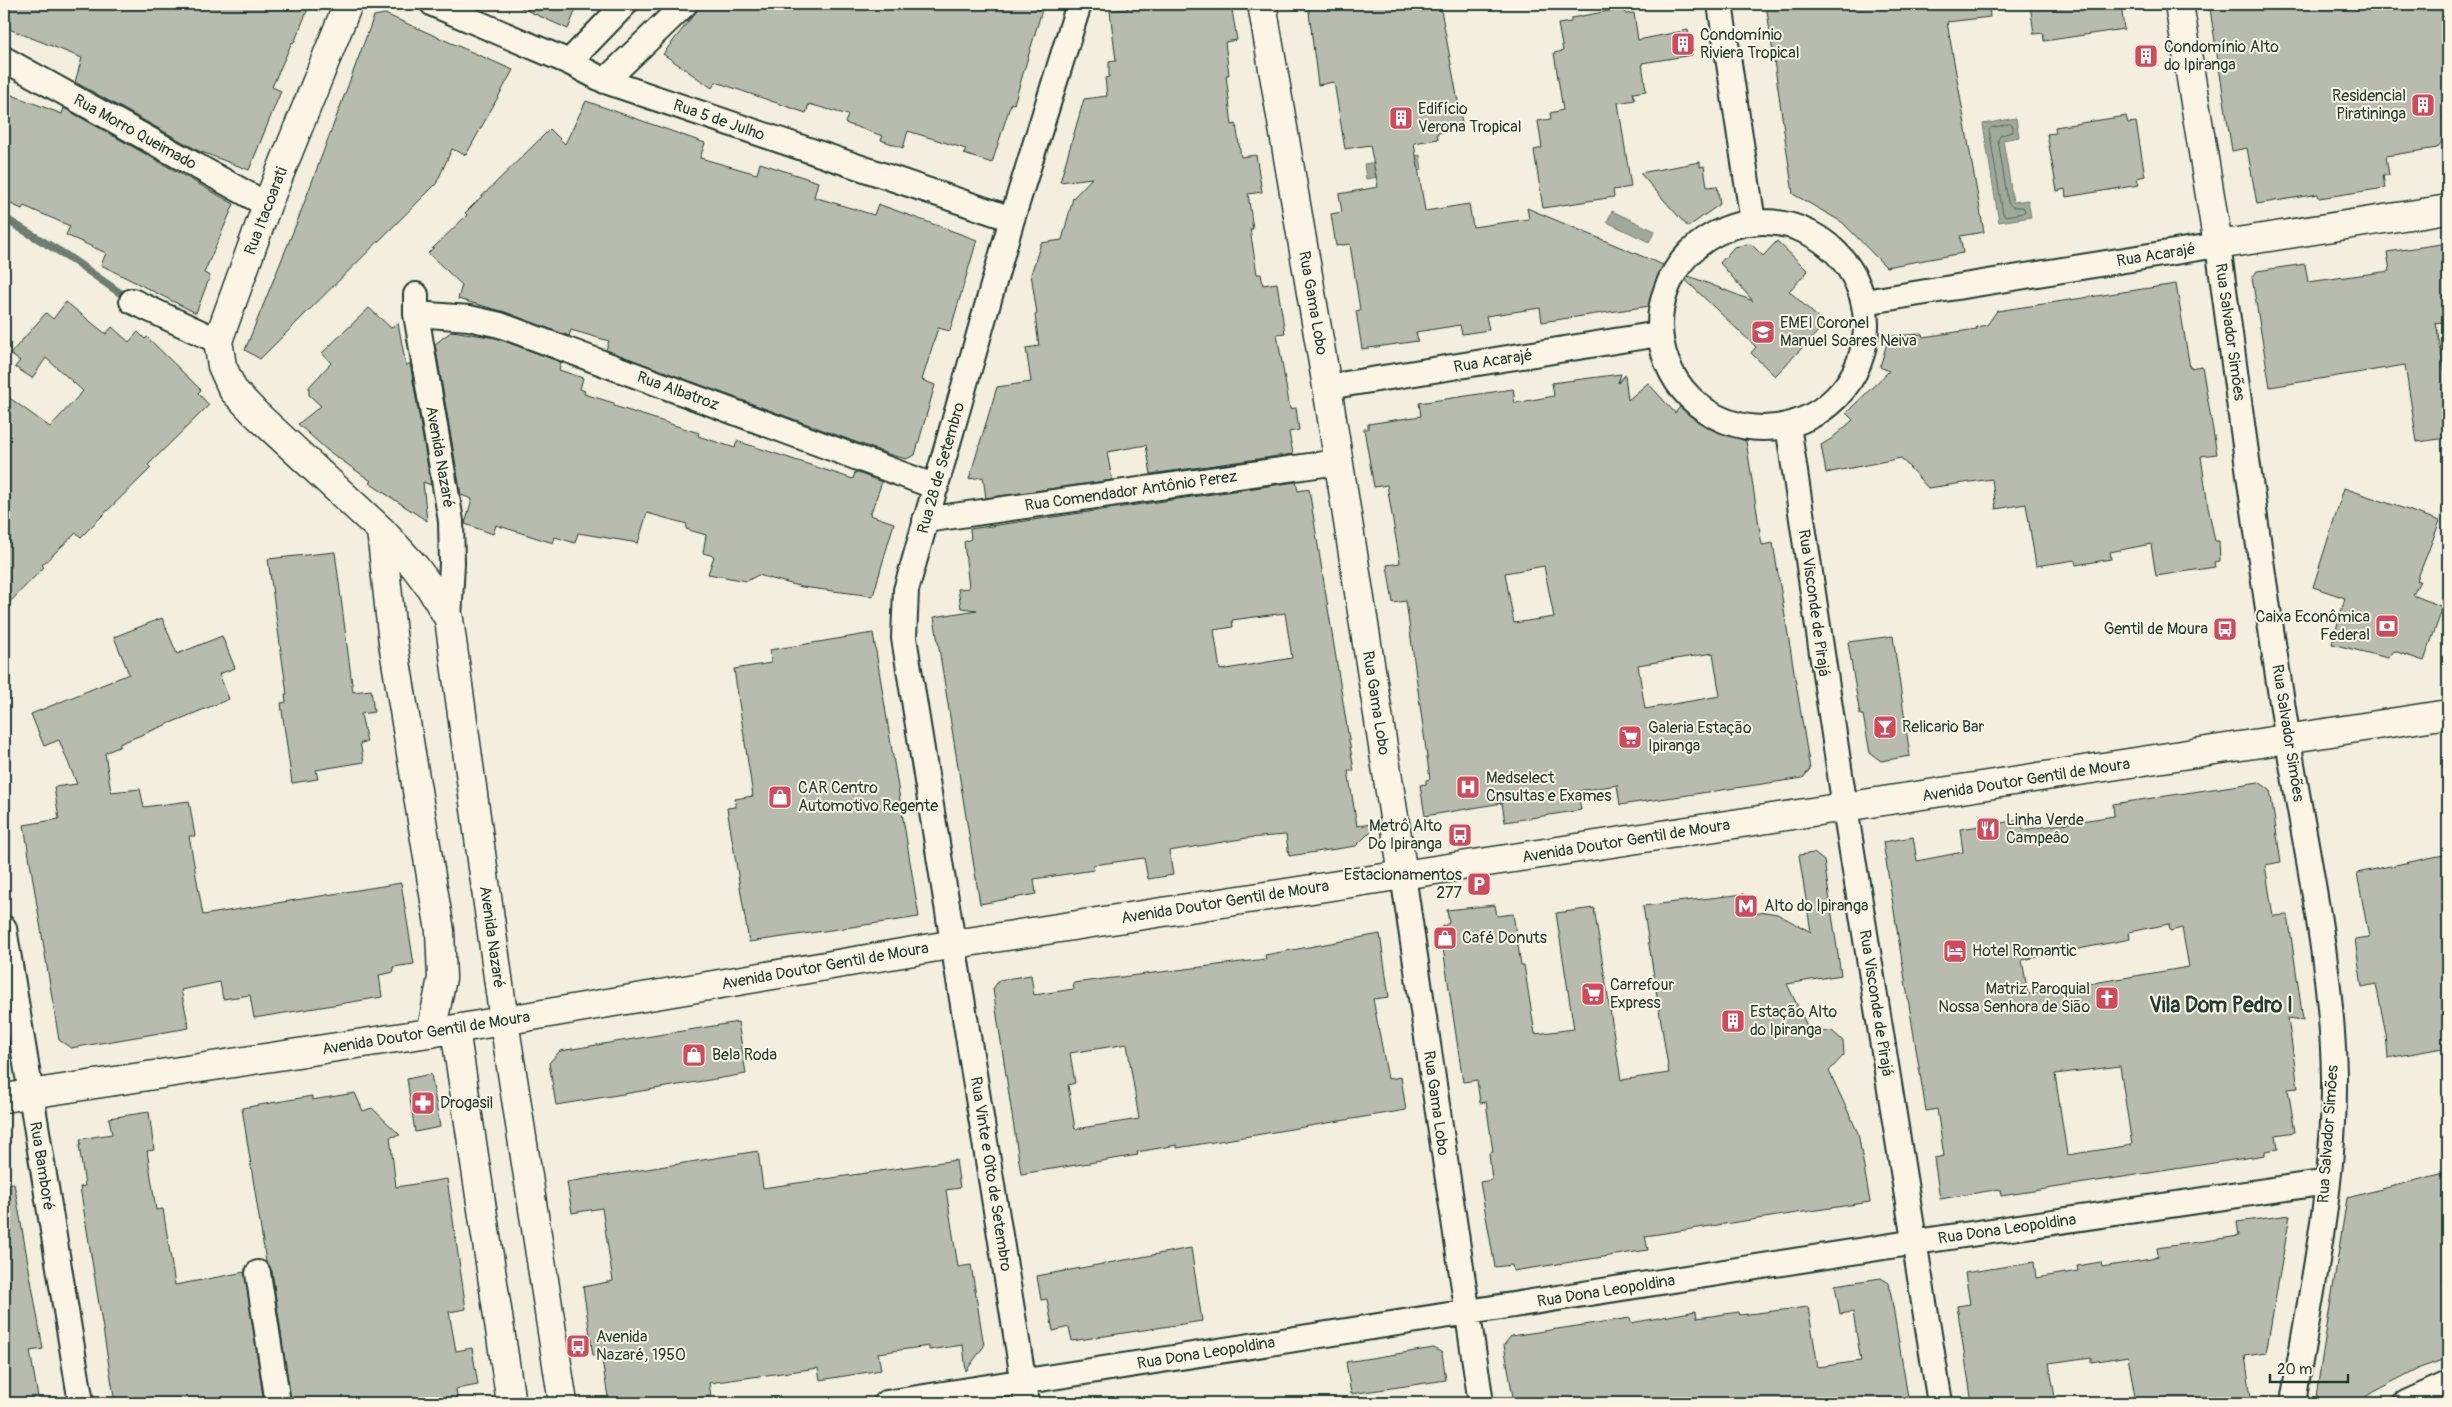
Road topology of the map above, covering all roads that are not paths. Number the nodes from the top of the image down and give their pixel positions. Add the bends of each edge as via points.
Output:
1 (348, 4) edge
2 (434, 4) edge
3 (625, 4) edge
4 (684, 4) edge
5 (1078, 4) edge
6 (1262, 4) edge
7 (1720, 4) edge
8 (2179, 4) edge
9 (4, 59) edge
10 (569, 62) junction
11 (605, 81) junction
12 (267, 205) junction
13 (2448, 209) edge
14 (1012, 219) junction
15 (1753, 222) junction
16 (2218, 245) junction
17 (132, 301) dead end
18 (1864, 302) junction
19 (416, 304) joint
20 (1659, 334) junction
21 (218, 341) junction
22 (1327, 387) junction
23 (255, 413) joint
24 (1788, 425) junction
25 (1338, 462) junction
26 (936, 486) junction
27 (925, 520) junction
28 (381, 530) junction
29 (449, 619) junction
30 (2448, 714) edge
31 (2288, 739) junction
32 (1844, 808) junction
33 (1403, 875) junction
34 (4, 928) edge
35 (954, 944) junction
36 (552, 1013) junction
37 (504, 1021) junction
38 (443, 1031) junction
39 (510, 1062) junction
40 (17, 1096) edge
41 (2328, 1182) junction
42 (1916, 1242) junction
43 (258, 1273) dead end
44 (1466, 1313) junction
45 (2448, 1384) edge
46 (1025, 1392) edge
47 (81, 1403) edge
48 (278, 1403) edge
49 (511, 1403) edge
50 (563, 1403) edge
51 (886, 1403) edge
52 (1481, 1403) edge
53 (1940, 1403) edge
54 (2293, 1403) edge
55 (2406, 1403) edge

1 - 12 main road, Rua Itacoarati
2 - 10 street, Rua 5 de Julho
3 - 10 street
4 - 11 street
5 - 14 street, Rua 28 de Setembro
6 - 22 main road, Rua Gama Lobo
7 - 15 street
8 - 16 main road, Rua Salvador Simões
9 - 12 street, Rua Morro Queimado
10 - 11 street, Rua 5 de Julho
11 - 14 street, Rua 5 de Julho
12 - 21 main road, Rua Itacoarati
13 - 16 main road, Rua Acarajé
14 - 26 street, Rua 28 de Setembro
15 - 18 street via 1783,224 1817,238 1836,251 1854,274
15 - 20 street via 1722,230 1694,247 1674,272 1665,294
16 - 18 street, Rua Acarajé
16 - 31 street, Rua Salvador Simões
17 - 21 street
18 - 24 street via 1866,334 1859,365 1842,392 1818,413
19 - 26 street, Rua Albatroz via 500,325
19 - 29 street, Avenida Nazaré via 451,521
20 - 22 street, Rua Acarajé
20 - 24 street via 1668,368 1689,398 1718,418 1752,428
21 - 23 main road, Rua Itacoarati via 227,380
22 - 25 main road, Rua Gama Lobo
23 - 28 main road, Avenida Nazaré
24 - 32 street, Rua Visconde de Pirajá
25 - 27 street, Rua Comendador Antônio Perez
25 - 33 main road, Rua Gama Lobo
26 - 27 street, Rua 28 de Setembro
27 - 35 street, Rua 28 de Setembro via 906,590 904,638
28 - 29 main road, Avenida Nazaré via 415,567
28 - 38 main road via 393,643 440,930
29 - 37 main road, Avenida Nazaré
30 - 31 main road, Avenida Doutor Gentil de Moura
31 - 32 main road, Avenida Doutor Gentil de Moura
31 - 41 street, Rua Salvador Simões via 2332,1009 2334,1080
32 - 33 main road, Avenida Doutor Gentil de Moura
32 - 42 street, Rua Visconde de Pirajá
33 - 35 main road, Avenida Doutor Gentil de Moura
33 - 44 street, Rua Gama Lobo
34 - 40 street, Rua Bamboré
35 - 36 main road, Avenida Doutor Gentil de Moura
35 - 46 street, Rua Vinte e Oito de Setembro
36 - 37 main road, Avenida Doutor Gentil de Moura
36 - 39 main road via 530,1032
37 - 38 main road, Avenida Doutor Gentil de Moura
37 - 39 main road, Avenida Nazaré
38 - 40 main road, Avenida Doutor Gentil de Moura
38 - 49 main road
39 - 50 main road, Avenida Nazaré
40 - 47 street, Rua Bamboré
41 - 42 street, Rua Dona Leopoldina
41 - 54 street, Rua Salvador Simões
42 - 44 street, Rua Dona Leopoldina
42 - 53 street, Rua Visconde de Pirajá
43 - 48 street
44 - 46 street, Rua Dona Leopoldina
44 - 52 street, Rua Gama Lobo
45 - 55 street
46 - 51 street, Rua Dona Leopoldina

